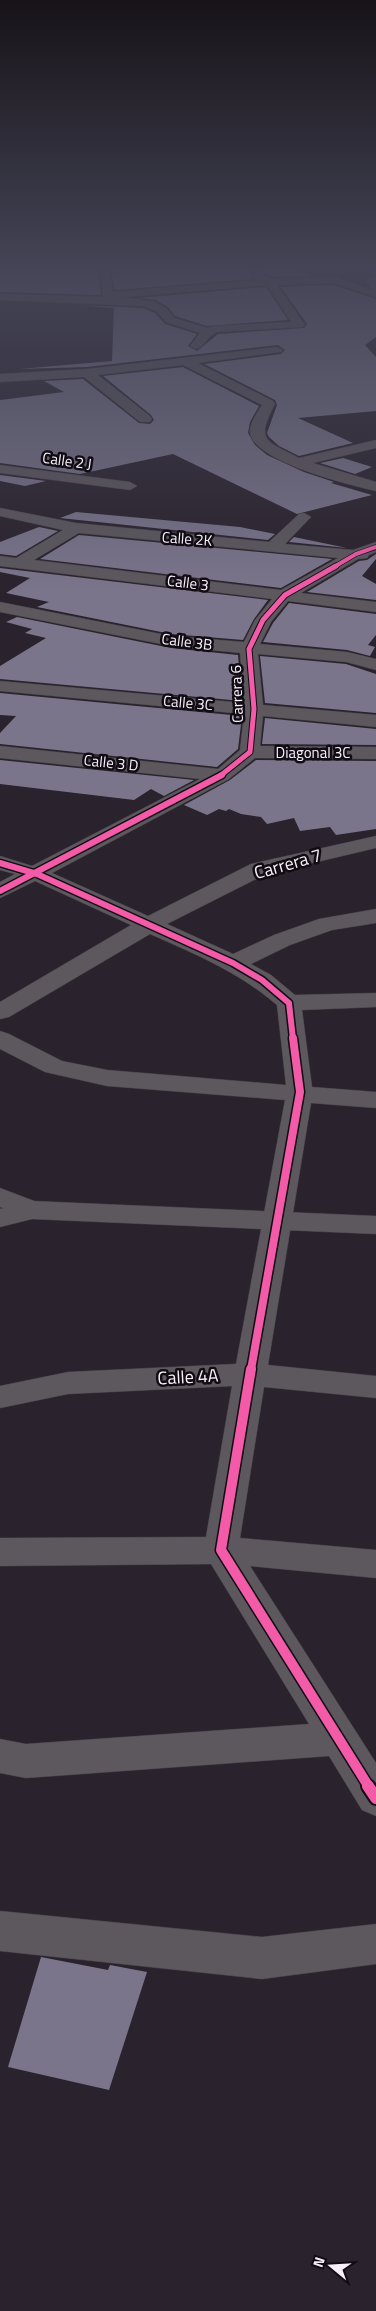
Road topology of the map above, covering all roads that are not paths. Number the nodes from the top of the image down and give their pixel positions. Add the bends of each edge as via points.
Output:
1 (47, 376) edge
2 (89, 376) edge
3 (215, 376) edge
4 (0, 378) edge
5 (145, 419) dead end
6 (374, 445) edge
7 (298, 463) junction
8 (0, 469) edge
9 (130, 486) dead end
10 (376, 487) edge
11 (0, 512) edge
12 (304, 517) dead end
13 (76, 528) junction
14 (274, 546) junction
15 (376, 547) edge
16 (356, 554) junction
17 (376, 556) edge
18 (0, 561) edge
19 (17, 564) junction
20 (285, 594) junction
21 (0, 607) edge
22 (376, 607) edge
23 (249, 649) junction
24 (376, 665) edge
25 (0, 686) edge
26 (254, 709) junction
27 (376, 720) edge
28 (0, 752) edge
29 (250, 752) junction
30 (376, 753) edge
31 (222, 775) junction
32 (376, 842) edge
33 (0, 863) edge
34 (37, 874) junction
35 (0, 891) edge
36 (376, 916) edge
37 (150, 924) junction
38 (233, 963) junction
39 (376, 1000) edge
40 (289, 1004) junction
41 (0, 1012) edge
42 (0, 1040) edge
43 (300, 1092) junction
44 (376, 1100) edge
45 (0, 1197) edge
46 (32, 1210) junction
47 (0, 1218) edge
48 (276, 1219) junction
49 (376, 1225) edge
50 (250, 1374) junction
51 (376, 1387) edge
52 (0, 1397) edge
53 (221, 1550) junction
54 (0, 1552) edge
55 (376, 1564) edge
56 (339, 1739) junction
57 (0, 1756) edge
58 (376, 1798) edge
59 (0, 1931) edge
60 (376, 1944) edge

1 - 4 street
2 - 5 street
3 - 7 street via 269,404 258,424 261,443
6 - 7 street
7 - 10 street
8 - 9 street, Calle 2 J
11 - 13 street, Calle 2K
12 - 14 street
13 - 14 street, Calle 2K
13 - 19 street
14 - 16 street, Calle 2K
15 - 16 street, Carrera 6
16 - 17 street, Calle 2K
16 - 20 street, Carrera 6
18 - 19 street, Calle 3
19 - 20 street, Calle 3
20 - 22 street, Calle 3
20 - 23 street, Carrera 6 via 263,620
21 - 23 street, Calle 3B via 171,641
23 - 24 street, Calle 3B via 347,657
23 - 26 street, Carrera 6
25 - 26 street, Calle 3C
26 - 27 street, Calle 3C
26 - 29 street, Carrera 6
28 - 31 street, Calle 3 D
29 - 30 street, Diagonal 3C
29 - 31 street
31 - 34 street
32 - 37 street, Carrera 7 via 259,869
33 - 34 street
34 - 35 street
34 - 37 street
36 - 38 street via 327,924
37 - 38 street
37 - 41 street, Carrera 7
38 - 40 street via 262,980
39 - 40 street
40 - 43 street
42 - 43 street via 54,1067 108,1078
43 - 44 street
43 - 48 street
45 - 46 street
46 - 47 street
46 - 48 street
48 - 49 street
48 - 50 street
50 - 51 street, Calle 4A
50 - 52 street, Calle 4A via 68,1383
50 - 53 street
53 - 54 street
53 - 55 street
53 - 56 street
56 - 57 street via 26,1761
56 - 58 street
59 - 60 street via 262,1958

